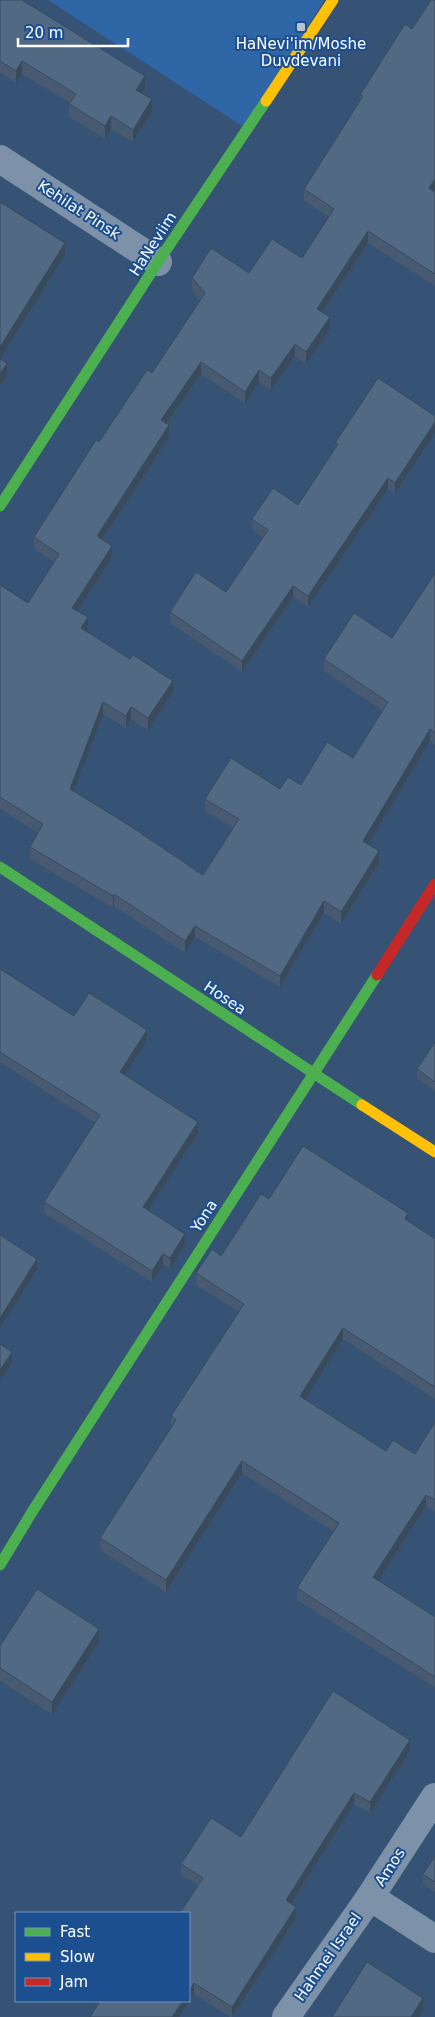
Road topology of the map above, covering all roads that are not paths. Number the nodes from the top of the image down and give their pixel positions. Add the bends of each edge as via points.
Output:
1 (333, 0) edge
2 (0, 158) edge
3 (158, 262) junction
4 (0, 506) edge
5 (0, 867) edge
6 (435, 884) edge
7 (313, 1074) junction
8 (435, 1152) edge
9 (0, 1565) edge
10 (435, 1797) edge
11 (370, 1897) junction
12 (435, 1938) edge
13 (286, 2017) edge

1 - 3 street, HaNeviim
2 - 3 street, Kehilat Pinsk
3 - 4 street, HaNeviim
5 - 7 street, Hosea
6 - 7 street, Yona
7 - 8 street, Hosea
7 - 9 street, Yona
10 - 11 street, Amos
11 - 12 street, Amos
11 - 13 street, Hahmei Israel

